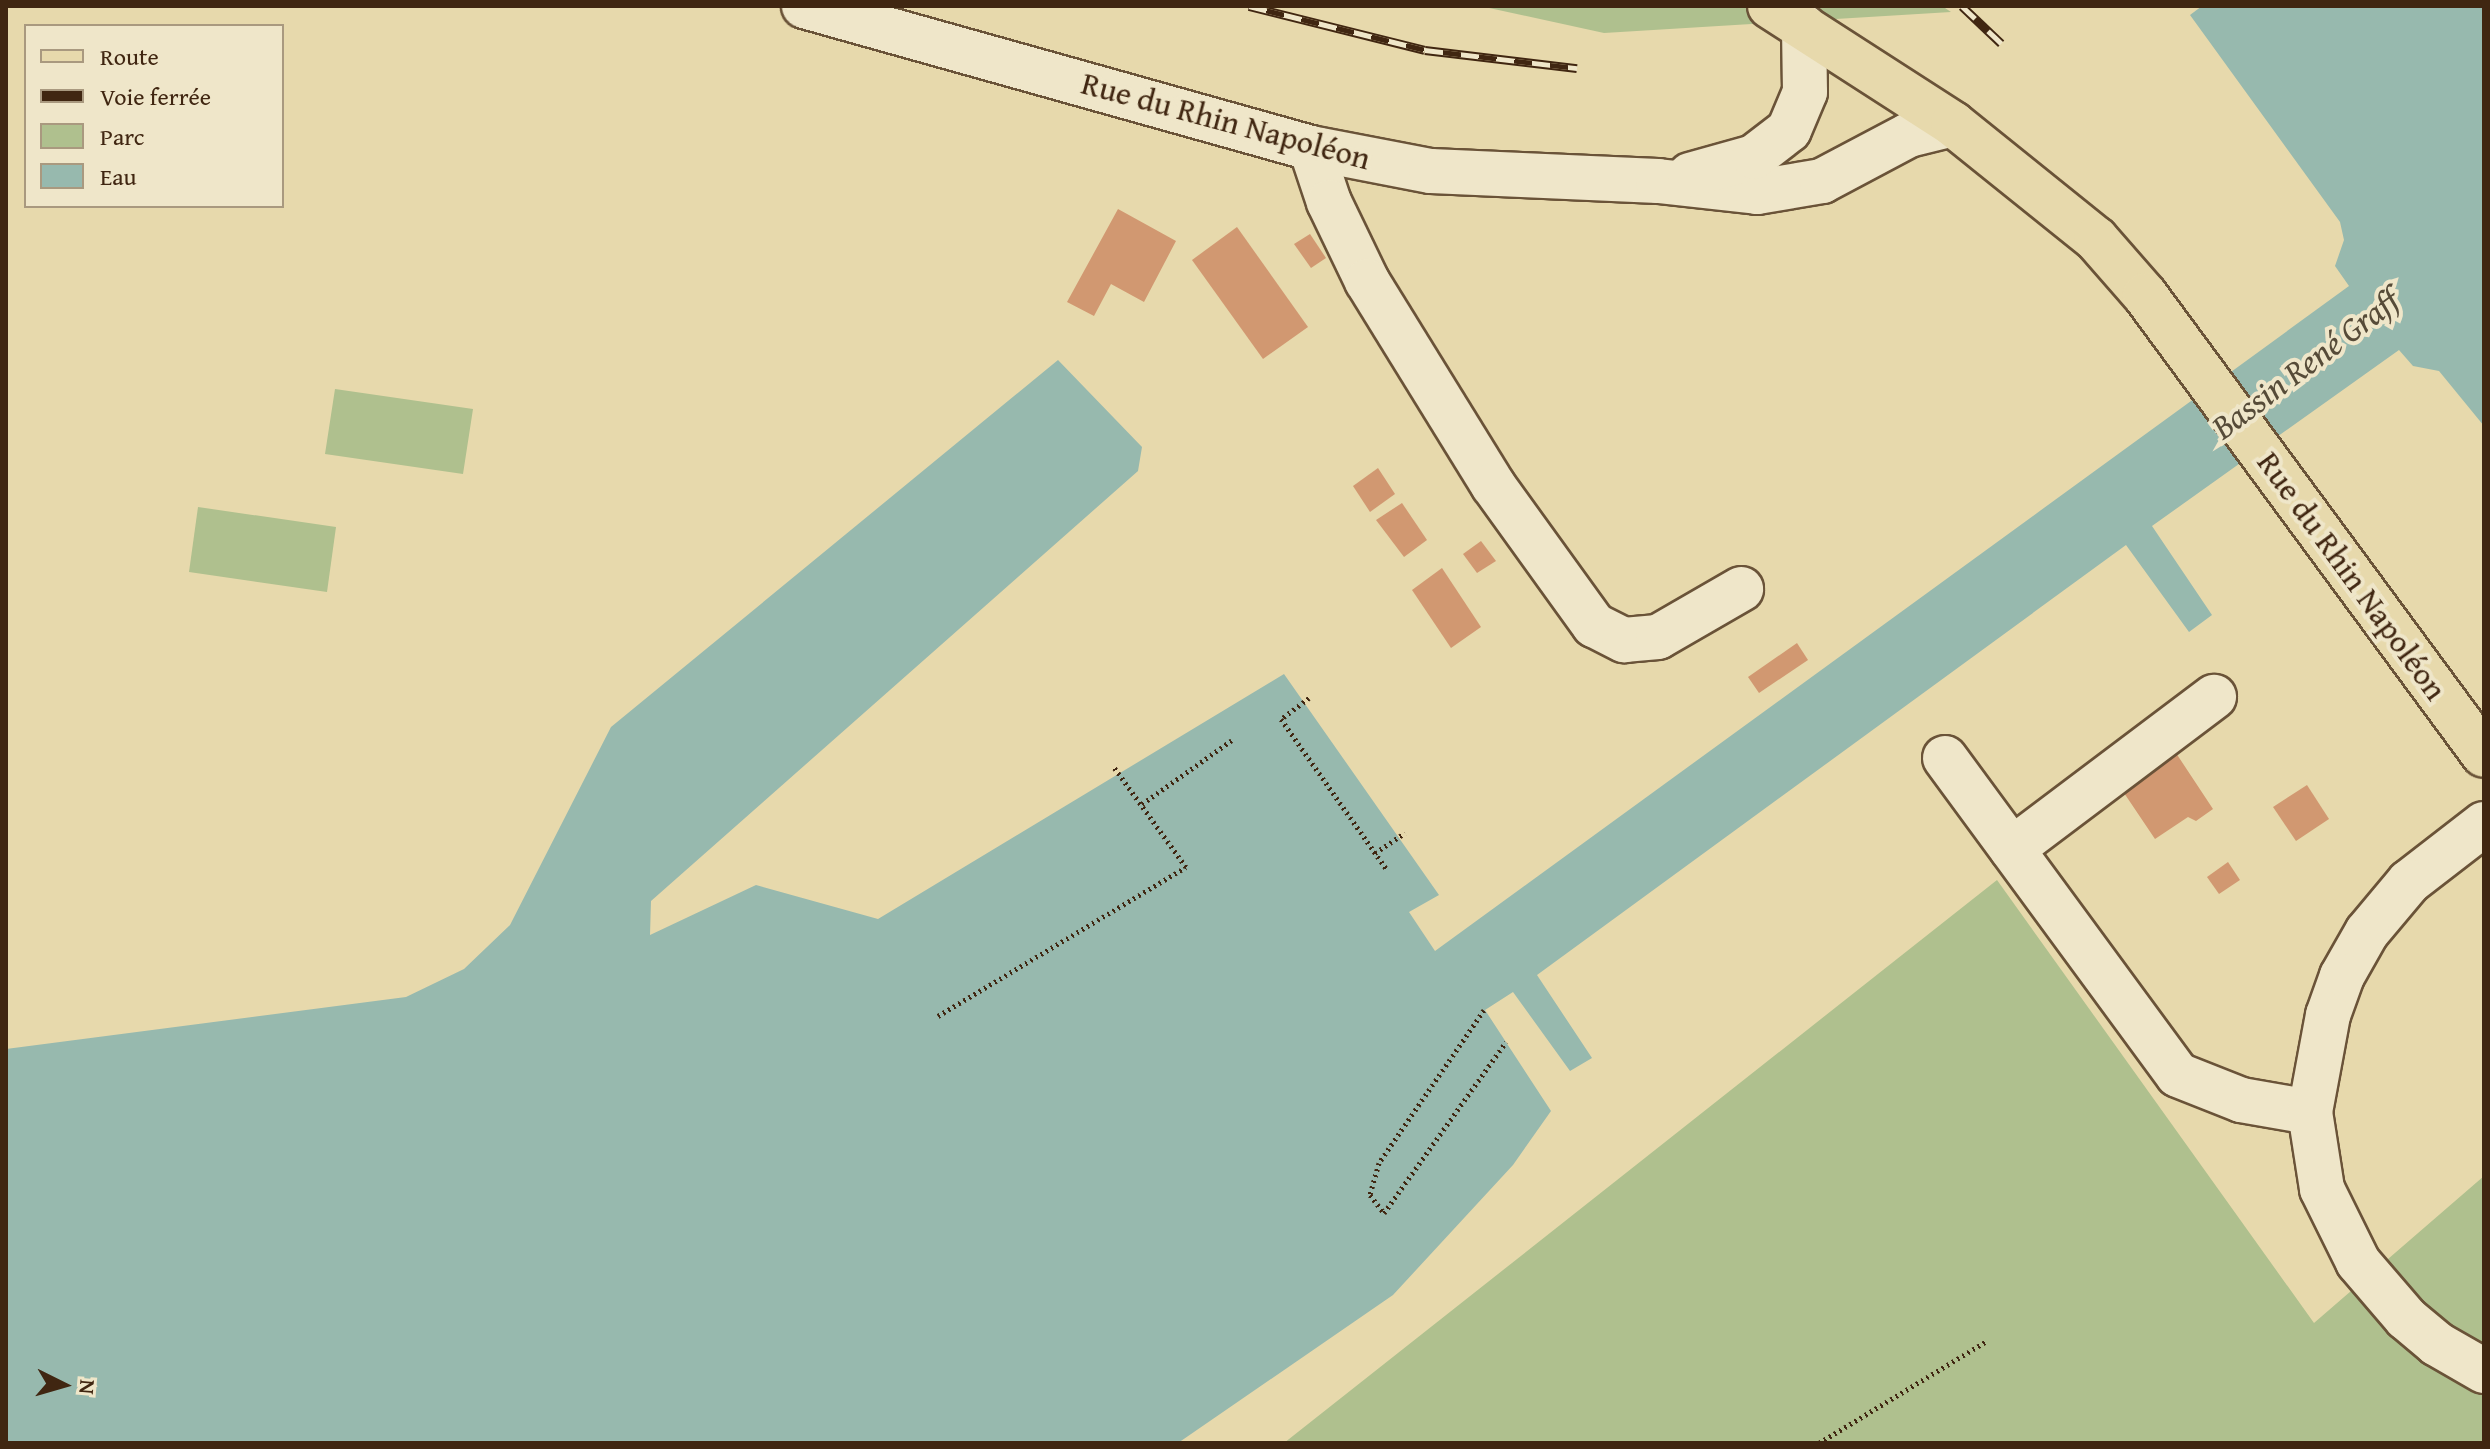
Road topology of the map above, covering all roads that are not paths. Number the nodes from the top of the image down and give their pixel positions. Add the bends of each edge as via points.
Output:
1 (804, 6) edge
2 (1784, 14) edge
3 (1953, 124) junction
4 (1311, 148) junction
5 (1658, 181) junction
6 (1741, 589) dead end
7 (2214, 697) dead end
8 (2484, 755) edge
9 (1945, 758) dead end
10 (2484, 824) edge
11 (2012, 849) junction
12 (2310, 1112) junction
13 (2484, 1371) edge

1 - 4 street, Rue du Rhin Napoléon
2 - 3 main road, Rue du Rhin Napoléon
2 - 5 street, Rue du Rhin Napoléon via 1805,92 1789,130 1767,149 1717,170
3 - 5 street, Rue du Rhin Napoléon via 1909,135 1822,181 1789,188 1757,192
3 - 8 main road, Rue du Rhin Napoléon via 2096,239 2200,370
4 - 5 street, Rue du Rhin Napoléon via 1431,171
4 - 6 street via 1329,202 1367,281 1493,485 1594,625 1624,640 1658,637
7 - 11 street
9 - 11 street
10 - 12 street via 2409,882 2367,932 2328,1015
11 - 12 street via 2178,1075 2241,1100
12 - 13 street via 2322,1189 2358,1262 2406,1318

